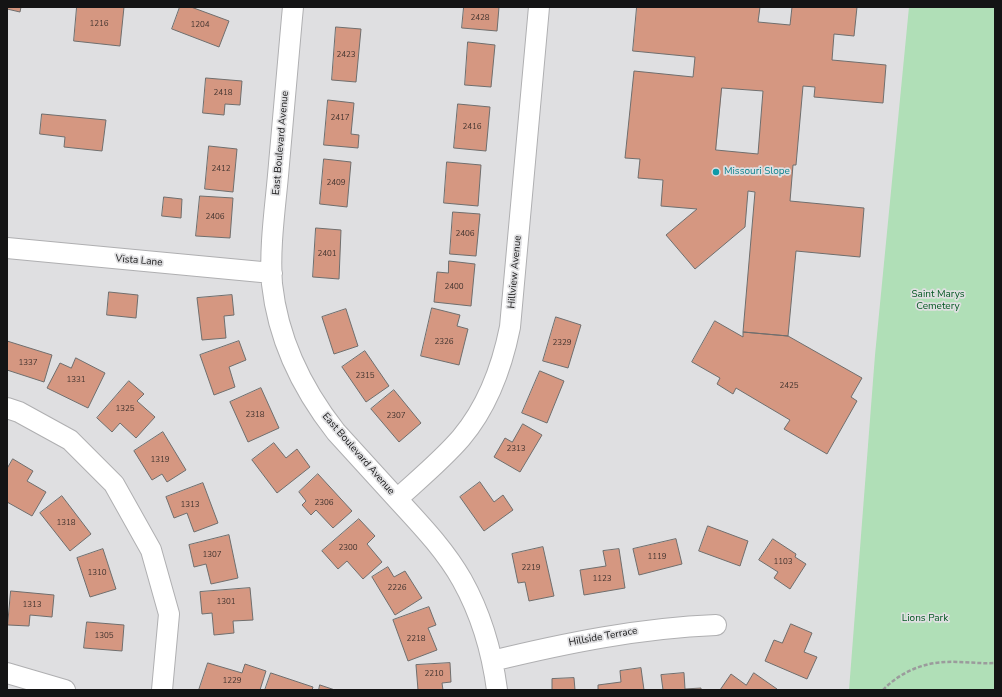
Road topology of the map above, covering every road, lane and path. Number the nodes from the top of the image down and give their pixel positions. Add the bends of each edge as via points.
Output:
1 (292, 7) edge
2 (539, 7) edge
3 (7, 248) edge
4 (272, 273) junction
5 (7, 408) edge
6 (397, 499) junction
7 (716, 625) dead end
8 (492, 661) junction
9 (995, 663) edge
10 (7, 673) edge
11 (64, 690) edge
12 (162, 690) edge
13 (497, 690) edge
14 (883, 690) edge

1 - 4 street, East Boulevard Avenue
2 - 6 street, Hillview Avenue via 510,327 498,374 469,428 445,455
3 - 4 street, Vista Lane
4 - 6 street, East Boulevard Avenue via 274,296 282,330 292,360 308,391 336,432
5 - 12 street via 19,412 76,445 114,484 151,550 169,614
6 - 8 street, East Boulevard Avenue via 430,535 462,581 478,615
7 - 8 street, Hillside Terrace via 614,635
8 - 13 street, East Boulevard Avenue
9 - 14 path via 935,662 901,675
10 - 11 street

